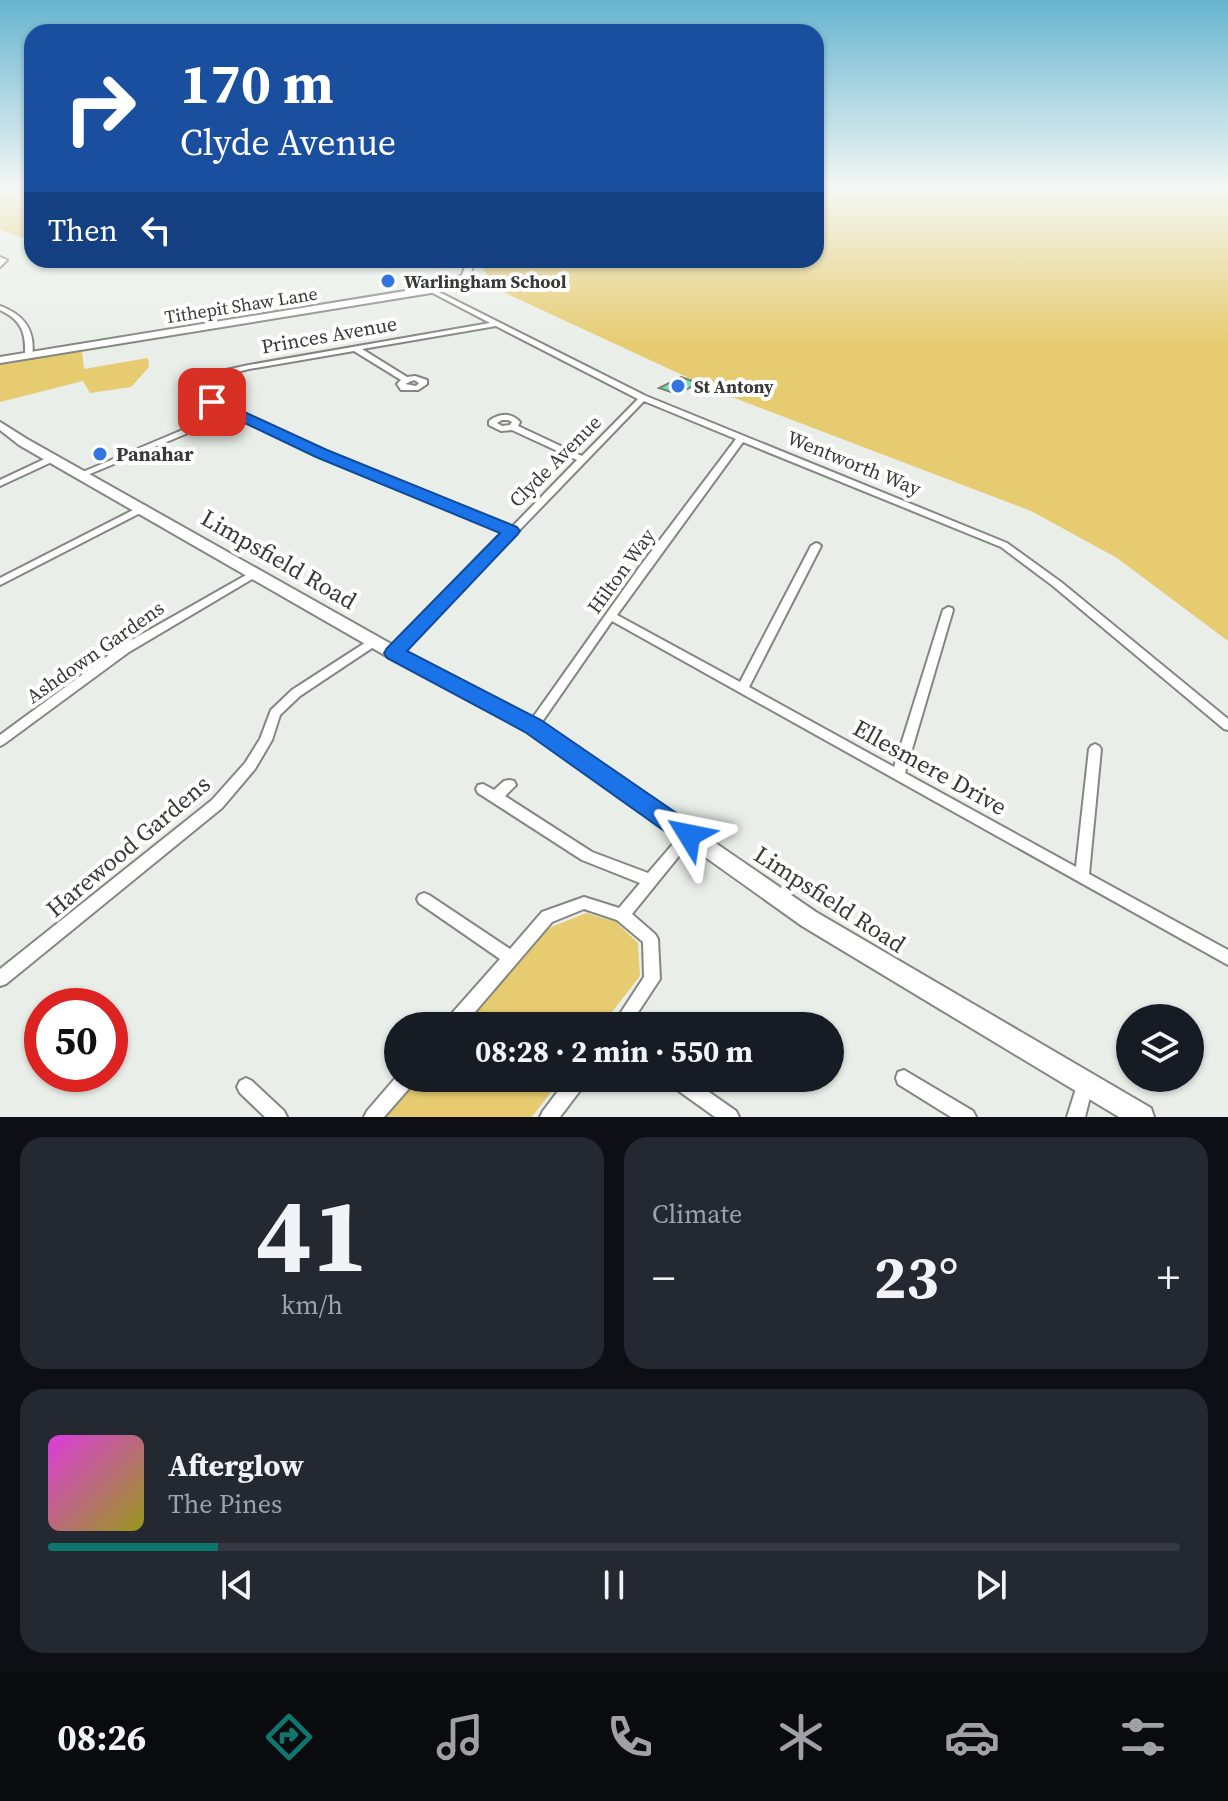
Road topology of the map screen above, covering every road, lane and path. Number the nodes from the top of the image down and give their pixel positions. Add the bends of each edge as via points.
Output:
1 (0, 259) edge
2 (0, 265) edge
3 (469, 268) edge
4 (431, 290) junction
5 (0, 308) edge
6 (495, 324) junction
7 (356, 349) junction
8 (29, 356) junction
9 (0, 360) edge
10 (406, 380) dead end
11 (643, 398) junction
12 (231, 412) junction
13 (0, 425) edge
14 (513, 427) dead end
15 (741, 438) junction
16 (53, 458) junction
17 (582, 459) junction
18 (82, 474) junction
19 (0, 483) edge
20 (143, 508) junction
21 (511, 531) junction
22 (816, 546) dead end
23 (255, 573) junction
24 (0, 582) edge
25 (948, 610) dead end
26 (611, 616) junction
27 (374, 641) junction
28 (394, 653) junction
29 (742, 689) junction
30 (533, 726) junction
31 (1228, 726) edge
32 (0, 741) edge
33 (1095, 749) dead end
34 (898, 774) junction
35 (509, 785) dead end
36 (689, 835) junction
37 (1082, 876) junction
38 (649, 880) junction
39 (424, 899) dead end
40 (622, 915) junction
41 (511, 958) junction
42 (1228, 958) edge
43 (0, 979) edge
44 (464, 1012) edge
45 (630, 1012) edge
46 (904, 1078) dead end
47 (1086, 1083) junction
48 (246, 1087) dead end
49 (395, 1092) edge
50 (568, 1092) edge
51 (695, 1092) edge
52 (278, 1117) edge
53 (373, 1117) edge
54 (549, 1117) edge
55 (730, 1117) edge
56 (967, 1117) edge
57 (1076, 1117) edge
58 (1142, 1117) edge

1 - 2 street
3 - 4 main road, Tithepit Shaw Lane via 466,276
4 - 6 street, Wentworth Way
4 - 8 main road, Tithepit Shaw Lane
5 - 8 street via 18,315 24,324
6 - 7 street, Princes Avenue
6 - 11 street, Wentworth Way
7 - 10 street
7 - 12 street, Princes Avenue via 249,367 192,383 194,392
8 - 9 main road, Tithepit Shaw Lane
11 - 15 street, Wentworth Way
11 - 17 street, Clyde Avenue
12 - 18 street
12 - 21 street, Princes Avenue
13 - 16 main road, Limpsfield Road
14 - 17 street
15 - 26 street, Hilton Way
15 - 31 street, Wentworth Way via 1004,545
16 - 18 main road, Limpsfield Road
16 - 19 street
17 - 21 street, Clyde Avenue
18 - 20 main road, Limpsfield Road
20 - 23 main road, Limpsfield Road
20 - 24 street
21 - 28 street, Clyde Avenue
22 - 29 street
23 - 27 main road, Limpsfield Road
23 - 32 street, Ashdown Gardens via 125,649
25 - 34 street
26 - 29 street, Ellesmere Drive
26 - 30 street, Hilton Way
27 - 28 main road, Limpsfield Road
27 - 43 street, Harewood Gardens via 275,713 250,766 217,804
28 - 30 main road, Limpsfield Road
29 - 34 street, Ellesmere Drive
30 - 36 main road, Limpsfield Road
33 - 37 street
34 - 37 street, Ellesmere Drive
35 - 38 street via 490,792 587,856
36 - 38 street
36 - 47 main road, Limpsfield Road via 809,919
37 - 42 street, Ellesmere Drive
38 - 40 street
39 - 41 street
40 - 41 street via 584,903 547,917
40 - 45 street via 650,939 652,979
41 - 44 street
46 - 56 street
47 - 57 street
47 - 58 main road, Limpsfield Road
48 - 52 street
49 - 53 street
50 - 54 street
51 - 55 street

